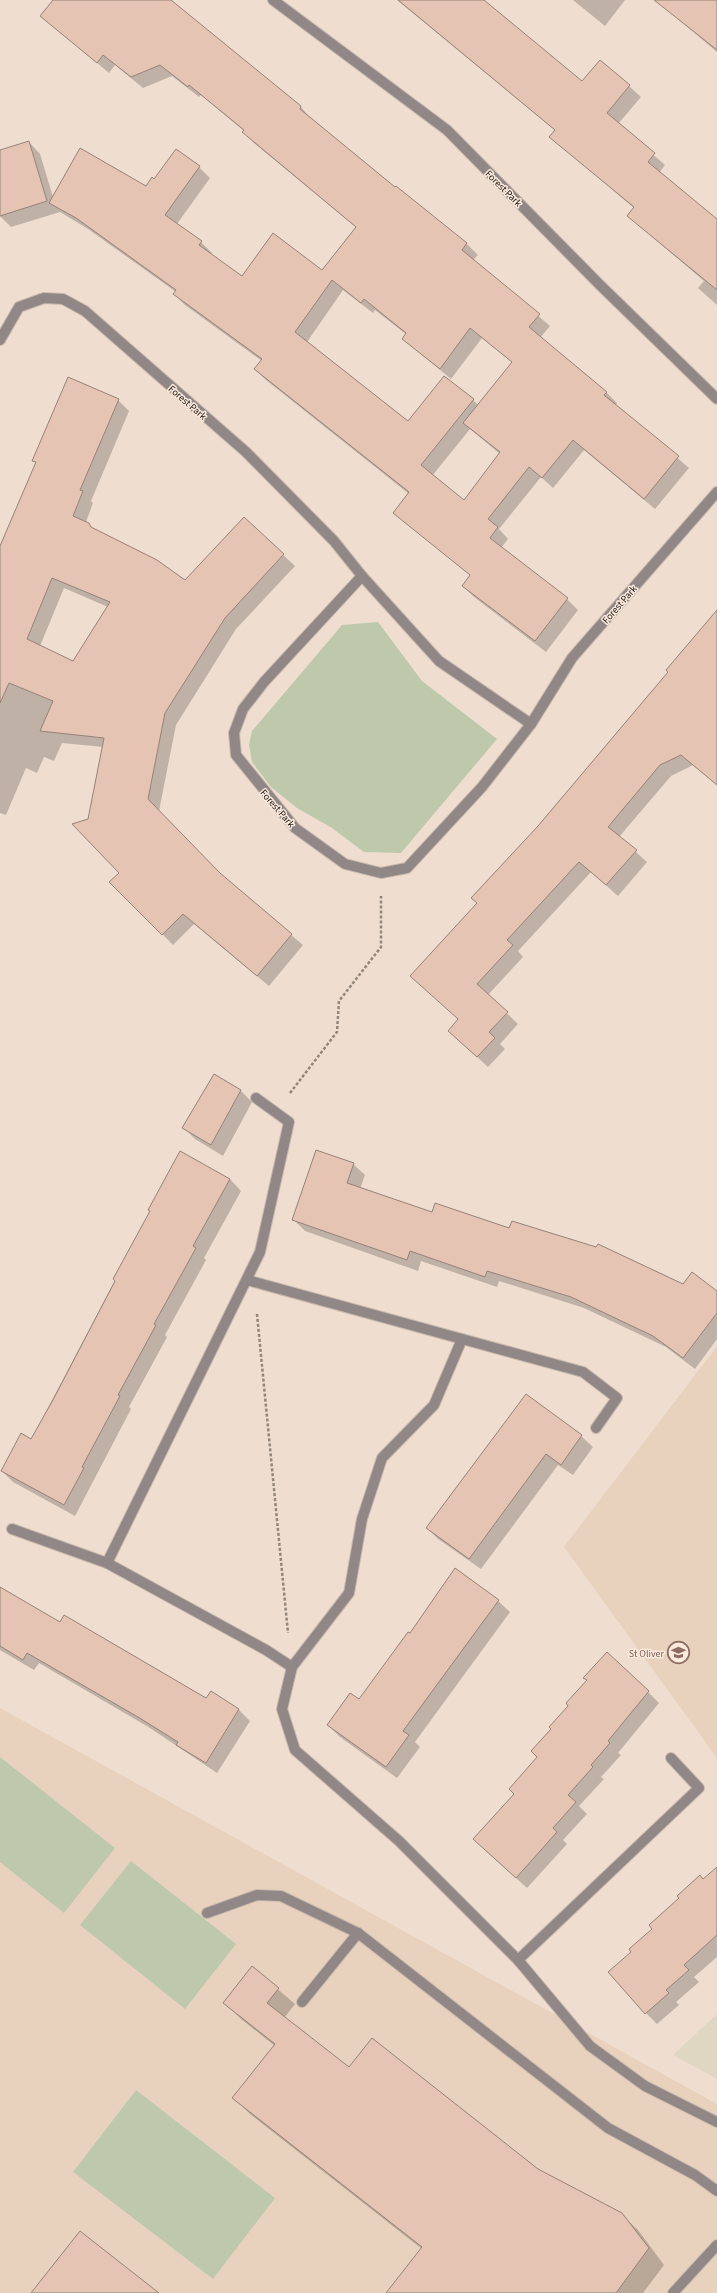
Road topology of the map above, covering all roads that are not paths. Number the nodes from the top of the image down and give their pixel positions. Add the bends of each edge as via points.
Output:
1 (273, 0) edge
2 (0, 340) edge
3 (717, 399) edge
4 (717, 492) edge
5 (362, 576) junction
6 (531, 724) junction
7 (256, 1098) dead end
8 (246, 1280) junction
9 (462, 1339) junction
10 (596, 1428) dead end
11 (12, 1529) dead end
12 (107, 1563) junction
13 (292, 1667) junction
14 (671, 1758) dead end
15 (207, 1913) dead end
16 (358, 1933) junction
17 (518, 1960) junction
18 (302, 2002) dead end
19 (717, 2122) edge
20 (717, 2191) edge
21 (717, 2245) edge
22 (673, 2293) edge

1 - 3 street, Forest Park via 447,130
2 - 5 street, Forest Park via 19,307 44,298 64,298 86,311 246,452 334,541
4 - 6 street, Forest Park via 572,658
5 - 6 street, Forest Park via 439,661
5 - 6 street, Forest Park via 264,682 243,709 234,733 236,755 295,828 345,864 381,873 407,868 482,787
7 - 8 street via 289,1122 260,1252
8 - 9 street
8 - 12 street
9 - 10 street via 583,1372 617,1398
9 - 13 street via 434,1405 382,1458 362,1519 349,1593
11 - 12 street
12 - 13 street via 266,1650
13 - 17 street via 282,1709 295,1750 399,1842
14 - 17 street via 699,1788
15 - 16 street via 257,1895 281,1896
16 - 18 street
16 - 20 street via 608,2128 695,2175
17 - 19 street via 590,2046 644,2086
21 - 22 street

